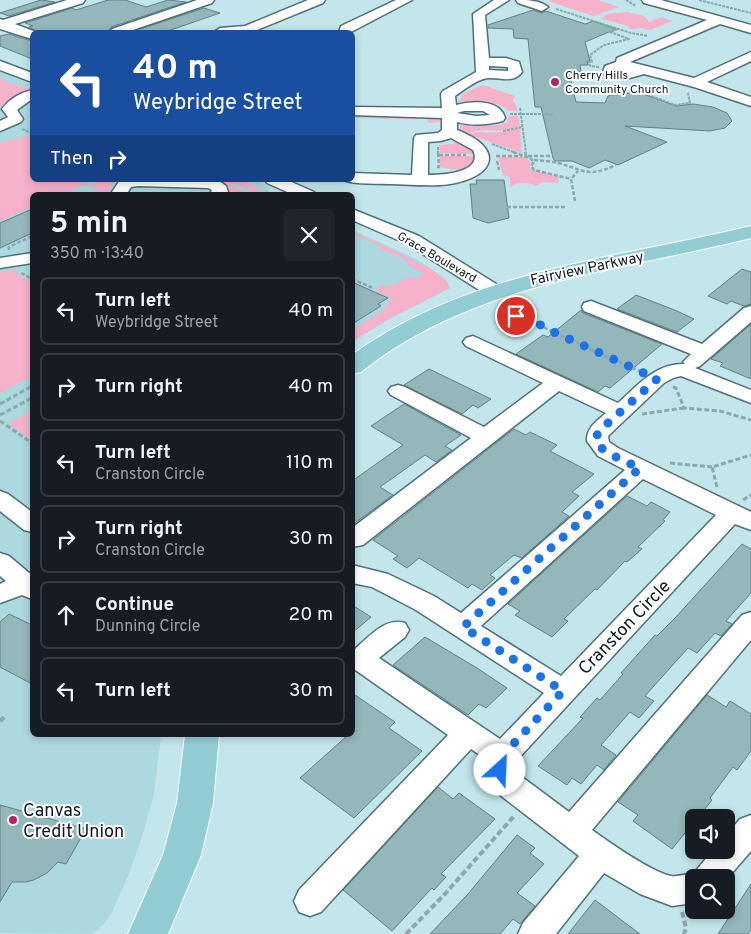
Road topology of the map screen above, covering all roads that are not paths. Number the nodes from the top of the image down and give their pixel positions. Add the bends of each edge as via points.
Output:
1 (79, 0) edge
2 (208, 0) edge
3 (319, 0) edge
4 (406, 0) edge
5 (503, 0) edge
6 (522, 0) edge
7 (642, 3) edge
8 (542, 7) dead end
9 (719, 20) junction
10 (1, 24) edge
11 (751, 29) edge
12 (122, 30) edge
13 (249, 30) edge
14 (345, 30) edge
15 (30, 35) edge
16 (751, 56) edge
17 (0, 65) edge
18 (30, 77) edge
19 (691, 85) junction
20 (30, 95) edge
21 (751, 102) edge
22 (355, 111) edge
23 (447, 113) junction
24 (355, 125) edge
25 (0, 127) edge
26 (421, 138) junction
27 (447, 138) junction
28 (355, 178) edge
29 (132, 182) edge
30 (173, 182) edge
31 (276, 182) edge
32 (412, 183) junction
33 (120, 192) edge
34 (220, 192) edge
35 (293, 192) edge
36 (355, 215) edge
37 (751, 232) edge
38 (30, 251) edge
39 (6, 259) edge
40 (495, 301) junction
41 (591, 307) dead end
42 (751, 312) edge
43 (473, 342) dead end
44 (704, 352) junction
45 (355, 365) edge
46 (683, 370) junction
47 (557, 382) junction
48 (398, 391) dead end
49 (751, 397) edge
50 (629, 413) junction
51 (486, 437) junction
52 (651, 465) junction
53 (0, 499) edge
54 (735, 510) edge
55 (30, 522) edge
56 (355, 538) edge
57 (0, 562) edge
58 (355, 575) edge
59 (30, 585) edge
60 (0, 594) edge
61 (751, 622) edge
62 (463, 627) junction
63 (396, 630) dead end
64 (563, 691) junction
65 (468, 732) junction
66 (202, 737) edge
67 (503, 755) junction
68 (751, 829) edge
69 (571, 832) junction
70 (600, 854) junction
71 (716, 869) edge
72 (685, 889) edge
73 (310, 901) dead end
74 (148, 934) edge
75 (535, 934) edge

1 - 10 street
2 - 12 street
3 - 13 street via 254,24
4 - 14 street
5 - 23 street via 479,14 482,68 448,94
6 - 8 street
7 - 9 street
9 - 11 street
9 - 19 street via 622,61 623,66
10 - 15 street
16 - 19 street
17 - 18 street
19 - 21 street
20 - 25 street via 9,109 16,119
22 - 23 street
23 - 27 street
24 - 26 street via 415,125 421,128
26 - 27 street
26 - 32 street
27 - 32 street via 477,145 481,163 472,173 463,176
28 - 32 street
29 - 33 street via 126,183
30 - 34 street via 208,183
31 - 35 street
36 - 40 street, Grace Boulevard via 413,240
37 - 40 main road, Fairview Parkway via 545,276
38 - 39 street
40 - 45 main road, Fairview Parkway via 454,306 384,344
41 - 44 street
42 - 44 street
43 - 47 street
44 - 46 street
46 - 49 street
46 - 50 street via 663,374
47 - 50 street
47 - 51 street
48 - 51 street
50 - 52 street via 599,431 597,443 604,450
51 - 56 street
52 - 54 street
52 - 62 street
53 - 55 street
54 - 64 street, Cranston Circle
57 - 59 street
58 - 62 street via 379,580
59 - 60 street
61 - 69 street
62 - 64 street
63 - 65 street via 365,656 364,662
64 - 67 street, Cranston Circle
65 - 67 street
65 - 73 street
66 - 74 main road via 195,803 182,855
67 - 69 street via 500,770 511,786
68 - 71 street
69 - 70 street
70 - 72 street via 651,884 672,891
70 - 75 street

